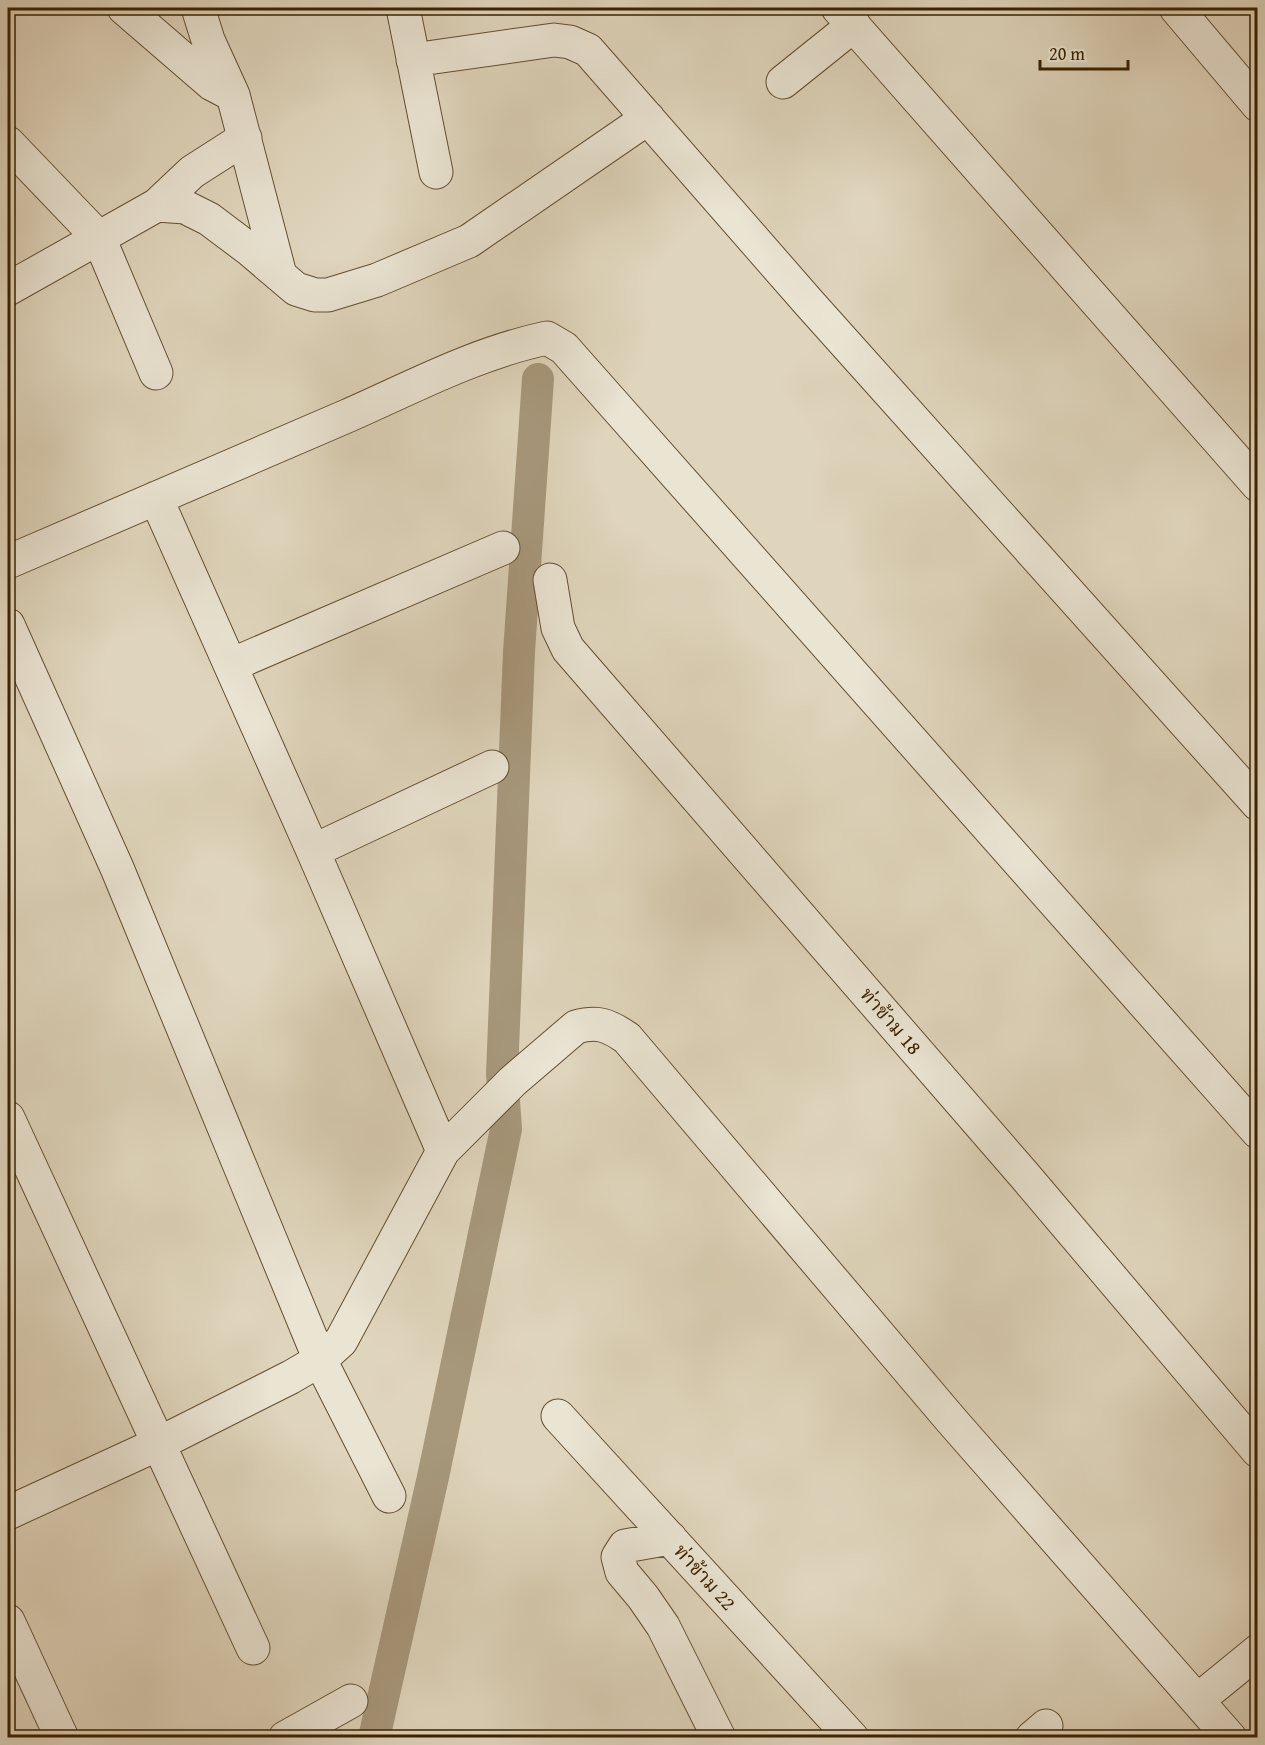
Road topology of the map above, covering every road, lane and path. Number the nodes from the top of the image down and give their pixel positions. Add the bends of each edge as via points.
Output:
1 (124, 8) edge
2 (198, 8) edge
3 (403, 8) edge
4 (1176, 8) edge
5 (846, 16) edge
6 (413, 60) junction
7 (783, 82) dead end
8 (233, 96) junction
9 (1257, 105) edge
10 (648, 118) junction
11 (245, 138) junction
12 (8, 143) edge
13 (436, 172) dead end
14 (157, 206) junction
15 (99, 238) junction
16 (280, 275) junction
17 (8, 289) edge
18 (156, 373) dead end
19 (1257, 485) edge
20 (156, 498) junction
21 (502, 548) dead end
22 (8, 562) edge
23 (550, 580) dead end
24 (8, 625) edge
25 (231, 665) junction
26 (492, 767) dead end
27 (1257, 804) edge
28 (313, 851) junction
29 (8, 1118) edge
30 (1257, 1132) edge
31 (443, 1151) junction
32 (320, 1360) junction
33 (558, 1416) dead end
34 (158, 1444) junction
35 (1257, 1451) edge
36 (389, 1496) dead end
37 (8, 1513) edge
38 (670, 1538) junction
39 (8, 1621) edge
40 (252, 1648) dead end
41 (1257, 1651) edge
42 (1198, 1700) junction
43 (351, 1701) dead end
44 (62, 1737) edge
45 (285, 1737) edge
46 (719, 1737) edge
47 (852, 1737) edge
48 (1230, 1737) edge

1 - 8 street via 212,84
2 - 8 street
3 - 6 street
4 - 9 street
5 - 7 street
5 - 19 street
6 - 10 street via 554,40 570,42 588,50
6 - 13 street
8 - 11 street
10 - 16 street via 469,241 377,280 328,295 296,289
10 - 27 street
11 - 14 street via 192,172
11 - 16 street
12 - 15 street
14 - 15 street
14 - 16 street via 185,207 209,219
15 - 17 street
15 - 18 street
20 - 22 street
20 - 25 street
20 - 30 street via 461,364 547,338 564,348
21 - 25 street
23 - 35 street, ท่าข้าม 18 via 558,628 568,649 1025,1176
24 - 32 street via 117,868
25 - 28 street
26 - 28 street
28 - 31 street
29 - 34 street
31 - 32 street via 341,1341
31 - 42 street via 506,1087 576,1027 608,1026 627,1038 952,1421
32 - 34 street
32 - 36 street
33 - 38 street, ท่าข้าม 22
34 - 37 street
34 - 40 street
38 - 46 street via 625,1546 618,1557 621,1572 663,1626
38 - 47 street, ท่าข้าม 22
39 - 44 street
41 - 42 street
42 - 48 street
43 - 45 street

